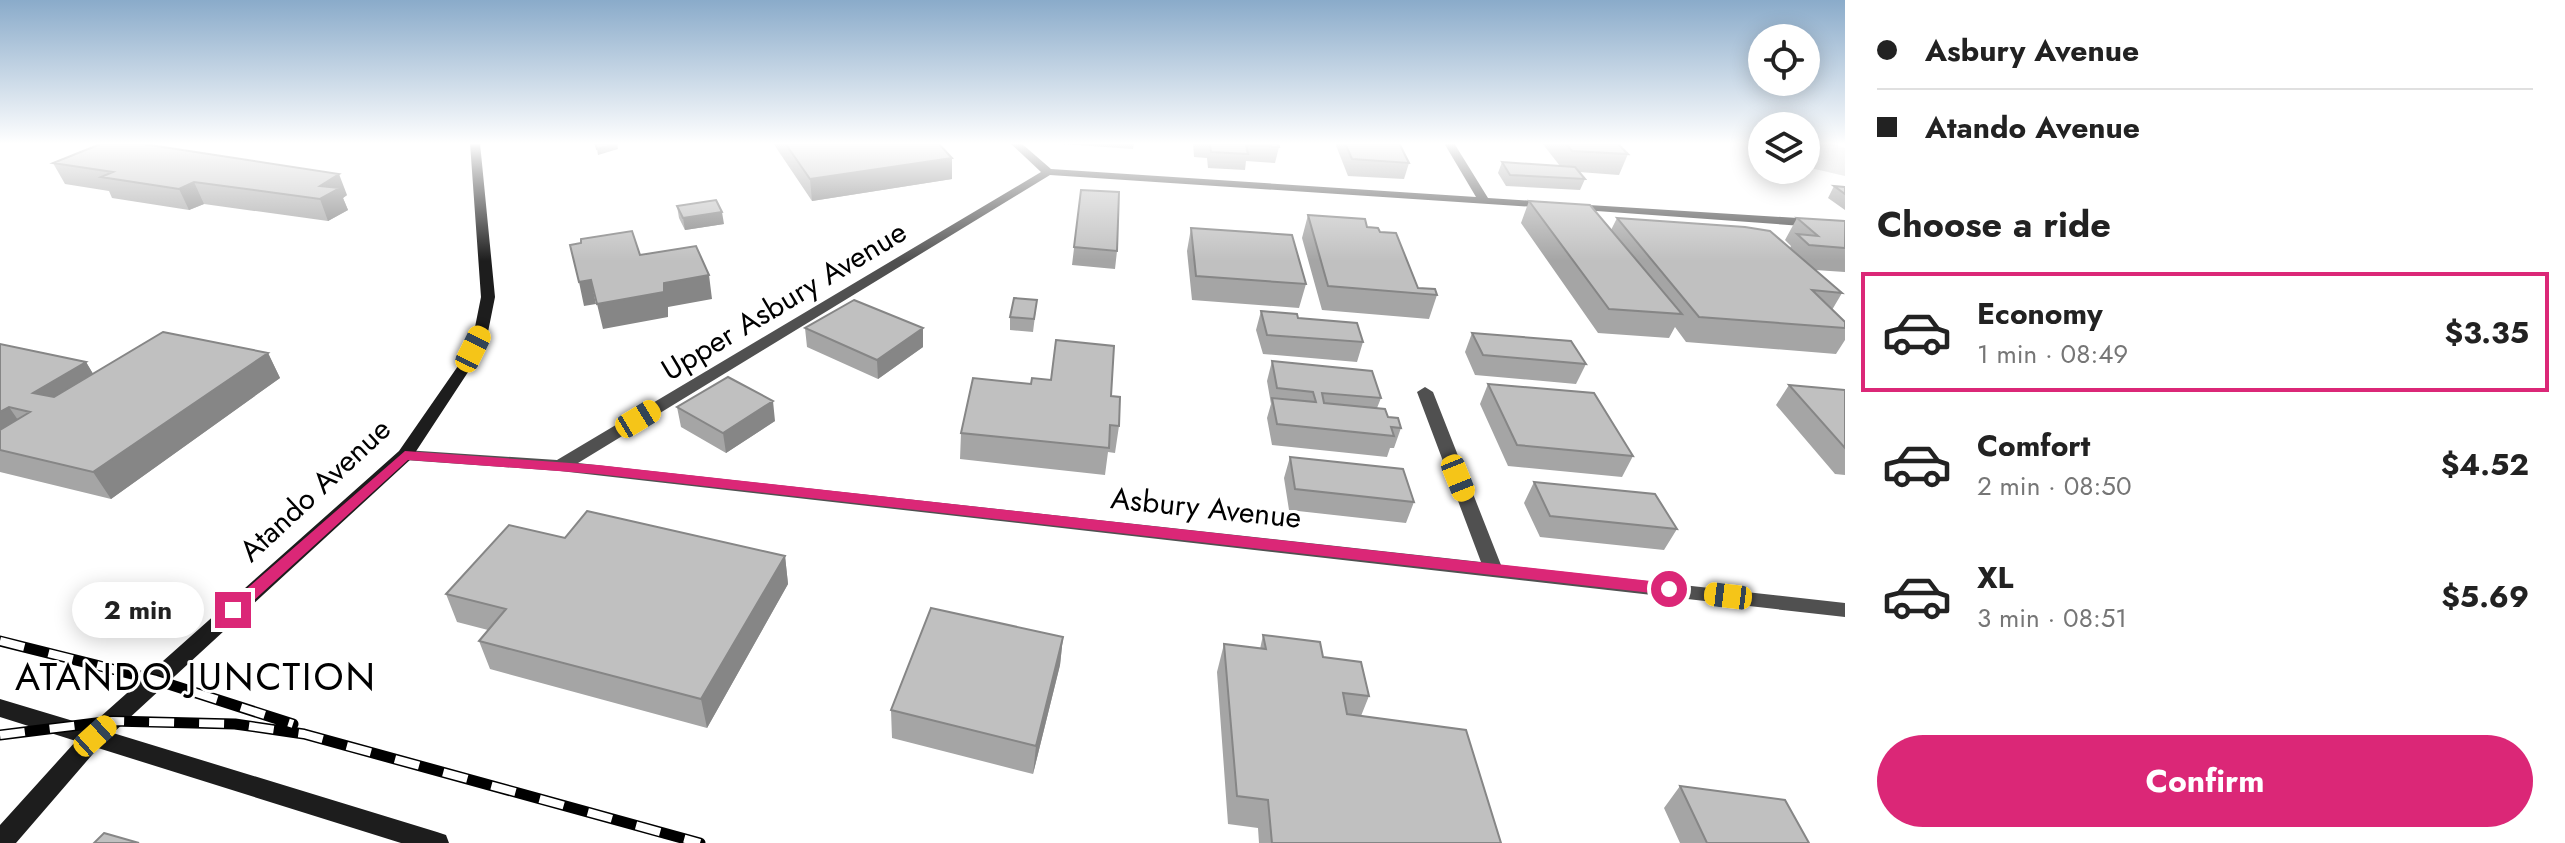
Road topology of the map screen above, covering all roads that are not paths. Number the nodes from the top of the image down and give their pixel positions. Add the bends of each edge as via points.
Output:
1 (478, 182) edge
2 (1031, 182) edge
3 (1203, 182) edge
4 (1473, 182) edge
5 (1484, 201) junction
6 (1845, 225) edge
7 (1425, 392) dead end
8 (405, 455) junction
9 (560, 466) junction
10 (1493, 569) junction
11 (1845, 610) edge
12 (0, 708) edge
13 (95, 736) junction
14 (0, 843) edge
15 (437, 843) edge

1 - 8 main road, Atando Avenue via 488,297 481,332 465,366
2 - 9 street, Upper Asbury Avenue
3 - 5 street
4 - 5 street
5 - 6 street
7 - 10 street
8 - 9 street
8 - 13 main road, Atando Avenue
9 - 10 street, Asbury Avenue
10 - 11 street, Asbury Avenue
12 - 13 main road
13 - 14 main road, Atando Avenue
13 - 15 main road

